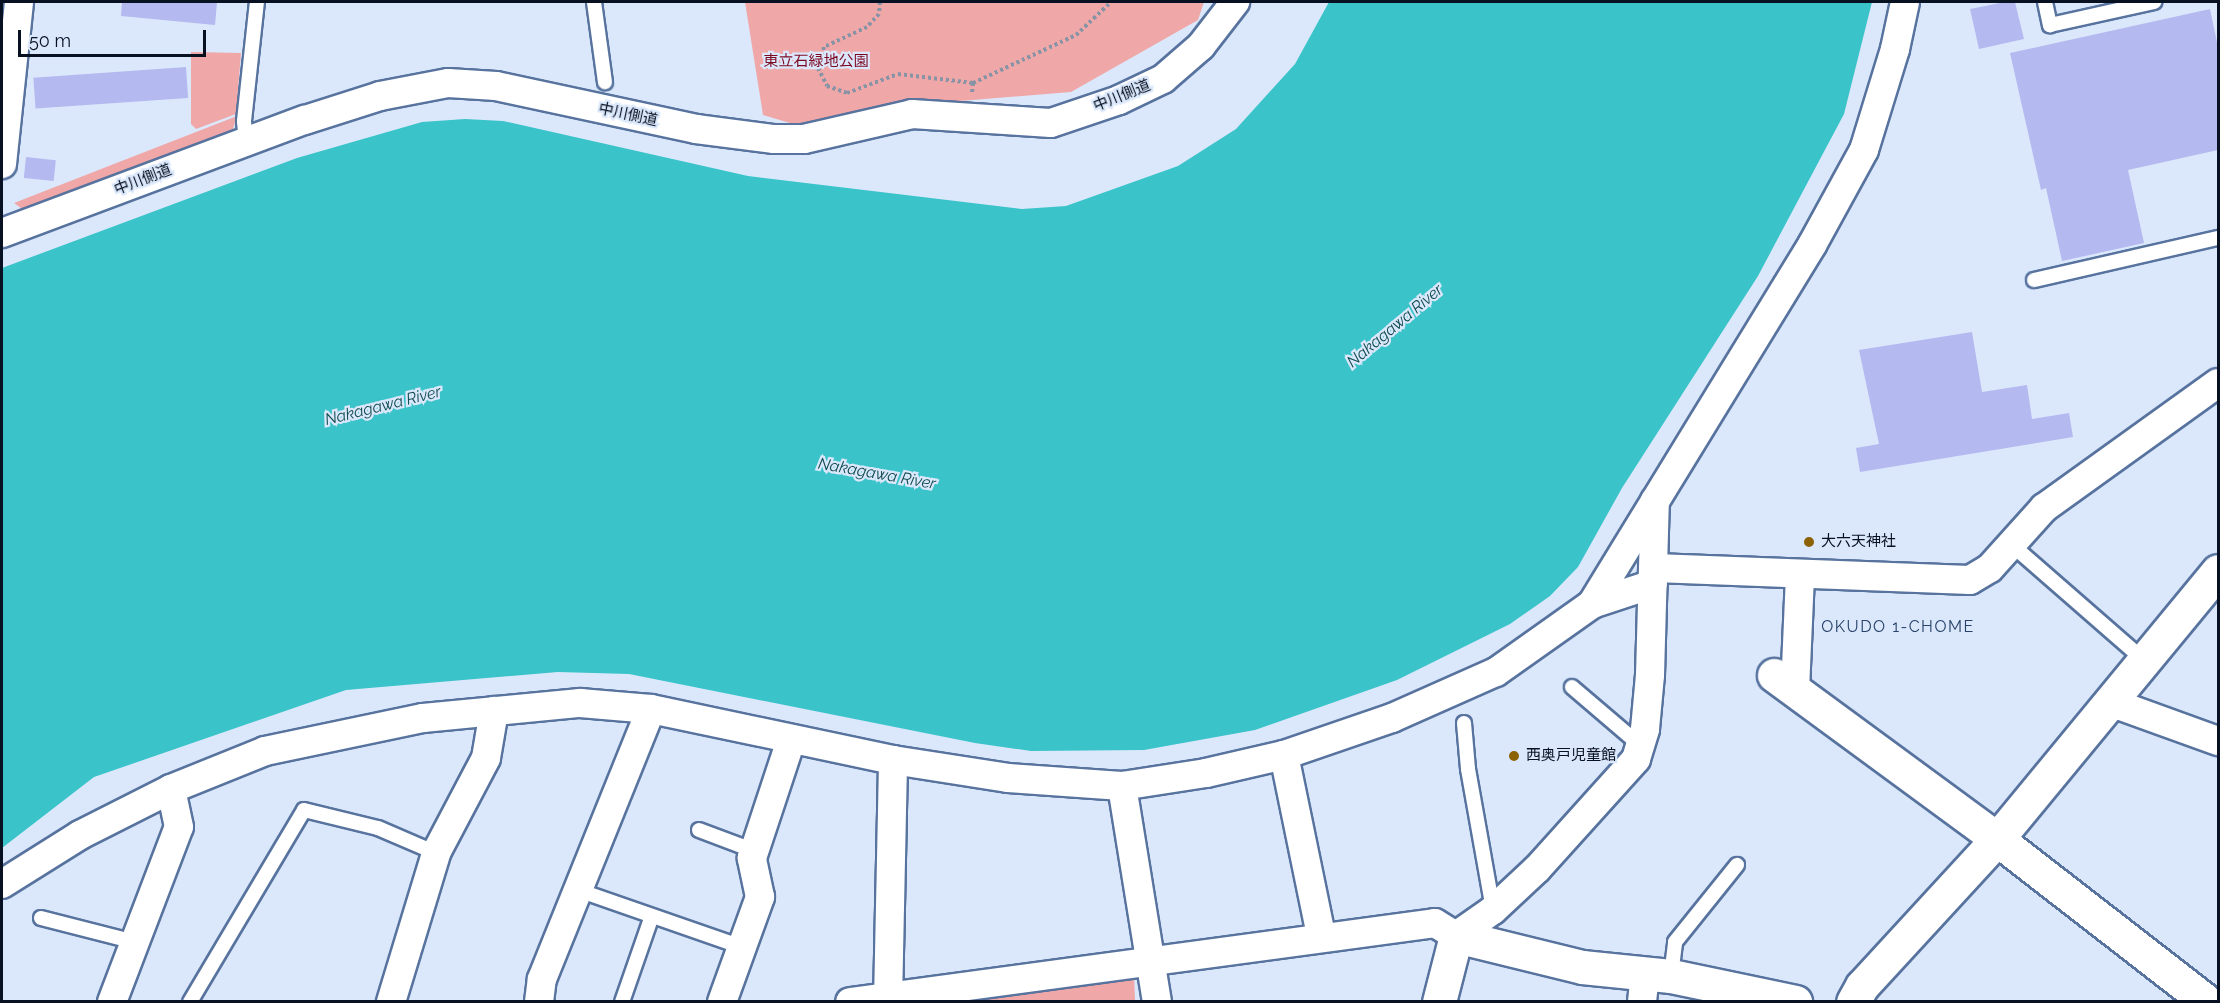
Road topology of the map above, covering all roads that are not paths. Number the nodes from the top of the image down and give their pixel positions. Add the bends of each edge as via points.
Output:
1 (20, 2) edge
2 (257, 2) edge
3 (594, 2) edge
4 (1235, 2) edge
5 (1905, 2) edge
6 (2045, 2) edge
7 (2154, 2) edge
8 (7, 72) edge
9 (605, 82) dead end
10 (246, 141) junction
11 (2, 164) edge
12 (2, 231) edge
13 (2218, 238) edge
14 (2034, 280) dead end
15 (2218, 383) edge
16 (1654, 498) junction
17 (2012, 546) junction
18 (1800, 574) junction
19 (1654, 576) junction
20 (2212, 589) edge
21 (1592, 604) junction
22 (2145, 660) junction
23 (1785, 683) joint
24 (1572, 687) dead end
25 (2110, 702) junction
26 (651, 709) junction
27 (494, 711) junction
28 (1464, 723) dead end
29 (791, 740) junction
30 (2218, 741) edge
31 (1641, 746) junction
32 (1284, 755) junction
33 (893, 760) junction
34 (1122, 786) junction
35 (171, 789) junction
36 (699, 830) dead end
37 (1997, 839) junction
38 (755, 851) junction
39 (436, 853) junction
40 (1737, 865) dead end
41 (2, 884) edge
42 (578, 890) junction
43 (1492, 910) junction
44 (652, 916) junction
45 (41, 918) dead end
46 (1321, 936) junction
47 (1456, 936) junction
48 (135, 942) junction
49 (742, 947) junction
50 (1150, 961) junction
51 (1652, 984) edge
52 (888, 999) edge
53 (112, 1002) edge
54 (190, 1002) edge
55 (391, 1002) edge
56 (539, 1002) edge
57 (622, 1002) edge
58 (722, 1002) edge
59 (850, 1002) edge
60 (1157, 1002) edge
61 (1439, 1002) edge
62 (1794, 1002) edge
63 (1853, 1002) edge
64 (2207, 1002) edge

1 - 8 street
2 - 10 lane via 244,121
3 - 9 lane
4 - 10 street, 中川側道 via 1202,46 1179,67 1119,100 1041,124 893,116 804,138 774,139 696,129 496,86 448,83 380,96
5 - 16 street via 1864,150 1812,245
6 - 7 lane via 2050,25
8 - 11 street
10 - 12 street, 中川側道
13 - 14 lane
15 - 17 street via 2044,508
16 - 19 street
16 - 21 street
17 - 18 street via 1990,568 1970,580
17 - 22 lane
18 - 19 street
18 - 23 street
19 - 21 street
19 - 31 street via 1650,675
20 - 22 street
21 - 32 street via 1496,672 1392,717
22 - 25 street
23 - 37 street
24 - 31 lane
25 - 30 street
25 - 37 street
26 - 27 street via 580,703
26 - 29 street
26 - 42 street
27 - 35 street via 423,717 346,731 265,751
27 - 39 street via 486,758
28 - 43 lane
29 - 33 street
29 - 38 street
31 - 43 street via 1636,759 1537,869
32 - 34 street via 1206,773
32 - 46 street
33 - 34 street via 1008,778
33 - 52 street
34 - 50 street
35 - 41 street via 80,835
35 - 48 street via 179,827
36 - 38 lane
37 - 63 street via 1866,982
37 - 64 street
38 - 49 street via 752,858 760,897
39 - 54 lane via 378,828 304,810
39 - 55 street
40 - 51 lane via 1675,942
42 - 44 lane
42 - 56 street via 542,979
43 - 47 street
44 - 49 lane
44 - 57 lane
45 - 48 lane
46 - 47 street via 1435,923
46 - 50 street
47 - 51 street
47 - 61 street
48 - 53 street
49 - 58 street
50 - 52 street
50 - 60 street
51 - 62 street
52 - 59 street

